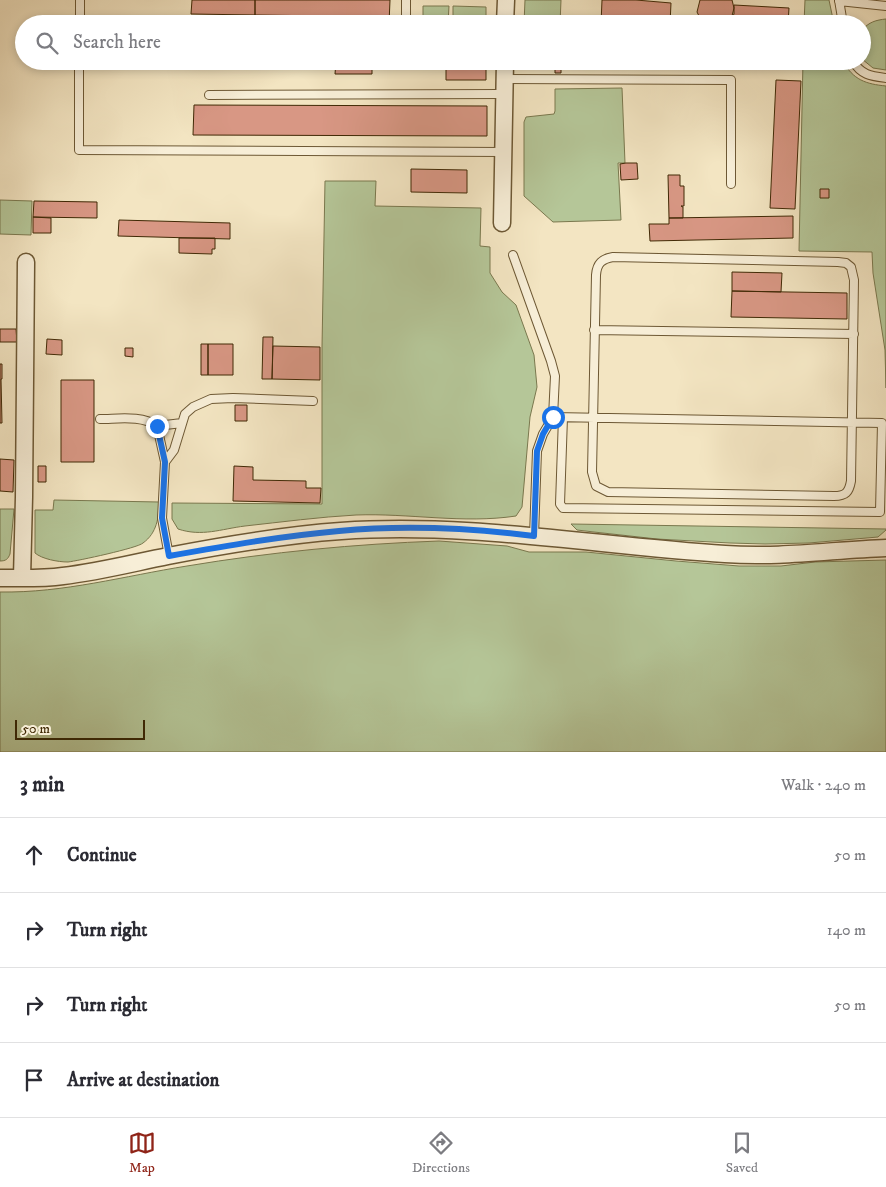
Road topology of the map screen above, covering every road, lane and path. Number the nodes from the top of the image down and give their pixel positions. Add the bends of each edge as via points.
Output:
1 (80, 0) edge
2 (406, 0) edge
3 (506, 0) edge
4 (839, 1) edge
5 (886, 6) edge
6 (80, 15) edge
7 (406, 15) edge
8 (505, 15) edge
9 (841, 15) edge
10 (79, 70) edge
11 (505, 70) edge
12 (858, 70) edge
13 (886, 78) edge
14 (504, 86) junction
15 (209, 94) dead end
16 (503, 152) junction
17 (731, 184) dead end
18 (502, 223) dead end
19 (513, 255) dead end
20 (26, 262) dead end
21 (594, 330) junction
22 (854, 334) junction
23 (313, 401) dead end
24 (553, 417) junction
25 (562, 417) junction
26 (593, 418) junction
27 (100, 419) dead end
28 (852, 423) junction
29 (182, 424) junction
30 (157, 426) junction
31 (165, 462) junction
32 (534, 536) junction
33 (886, 548) edge
34 (169, 556) junction
35 (0, 578) edge
36 (22, 578) junction

1 - 6 lane
2 - 7 lane
3 - 8 street
4 - 5 lane
4 - 9 lane
10 - 16 lane via 79,150
11 - 14 street
12 - 13 lane
14 - 15 lane
14 - 16 street
14 - 17 lane via 731,80
16 - 18 street
19 - 24 lane via 553,369
20 - 36 street
21 - 22 lane
21 - 22 lane via 596,267 613,257 846,263 854,273
21 - 26 lane
22 - 28 lane
23 - 29 lane via 211,399 193,407 185,414
24 - 25 lane
24 - 32 lane via 537,451
25 - 26 lane
25 - 28 lane via 560,504 563,508 880,512 882,423
26 - 28 lane
26 - 28 lane via 593,480 596,486 608,492 628,493 841,496 850,488
27 - 30 lane via 136,419
29 - 30 lane
29 - 31 lane via 174,450
30 - 31 lane
31 - 34 lane via 162,518
32 - 33 street via 768,556
32 - 34 street via 441,530 340,531
34 - 36 street via 62,576
35 - 36 street

